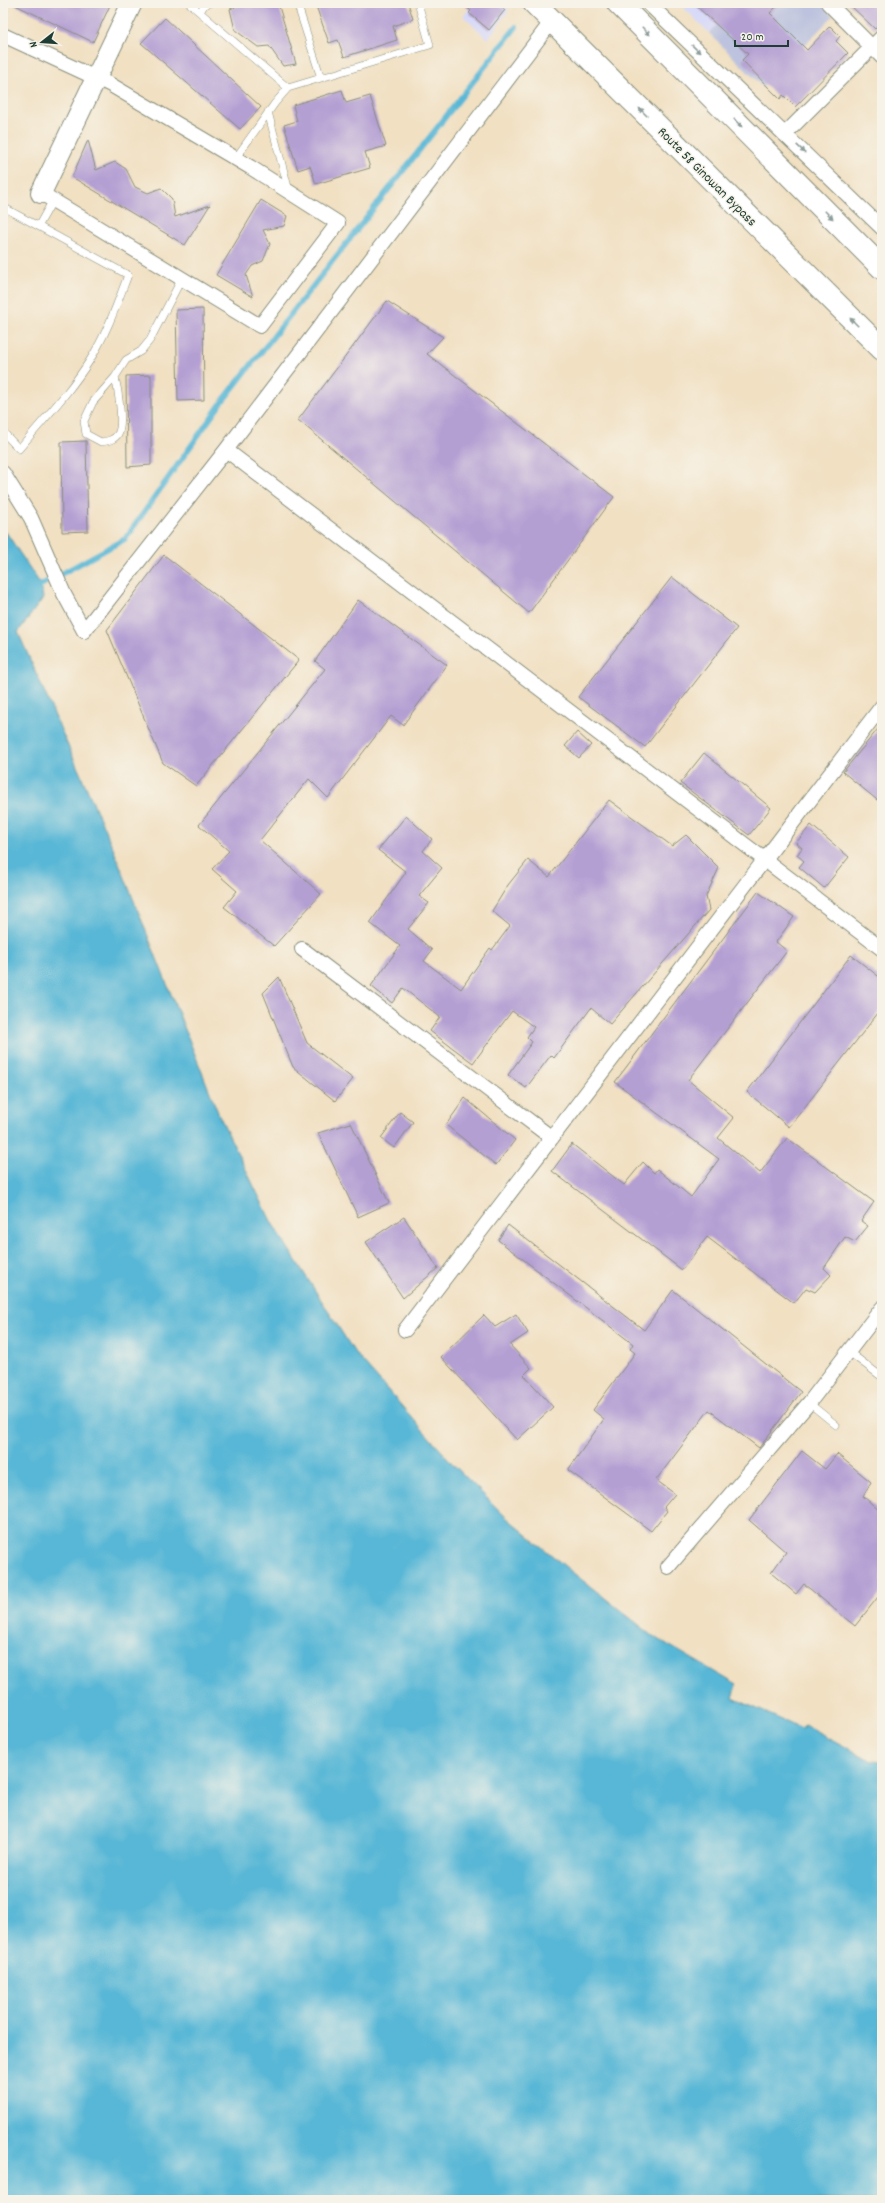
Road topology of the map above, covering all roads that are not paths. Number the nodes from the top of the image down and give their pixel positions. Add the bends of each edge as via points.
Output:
1 (132, 3) edge
2 (189, 3) edge
3 (206, 3) edge
4 (297, 3) edge
5 (418, 3) edge
6 (534, 3) edge
7 (618, 3) edge
8 (648, 3) edge
9 (828, 3) edge
10 (200, 12) junction
11 (552, 21) junction
12 (3, 35) edge
13 (879, 47) edge
14 (96, 77) junction
15 (321, 78) junction
16 (288, 88) junction
17 (268, 112) junction
18 (785, 134) junction
19 (235, 159) junction
20 (290, 193) junction
21 (47, 196) junction
22 (3, 207) edge
23 (39, 225) junction
24 (882, 228) edge
25 (882, 268) edge
26 (182, 278) junction
27 (882, 349) edge
28 (115, 377) junction
29 (3, 432) edge
30 (226, 450) junction
31 (3, 473) edge
32 (882, 706) edge
33 (764, 859) junction
34 (302, 948) dead end
35 (882, 949) edge
36 (552, 1138) junction
37 (882, 1308) edge
38 (405, 1330) dead end
39 (849, 1352) junction
40 (882, 1377) edge
41 (809, 1403) junction
42 (836, 1425) dead end
43 (668, 1567) dead end

1 - 14 street
2 - 10 lane
3 - 10 lane
4 - 15 lane
5 - 15 lane via 430,45
6 - 11 highway, Route 58 Ginowan Bypass
7 -> 25 highway
8 -> 18 street
9 - 13 street
10 - 16 lane
27 -> 11 highway, Route 58 Ginowan Bypass
11 - 30 street
12 - 14 street
13 - 18 street
14 - 19 street
14 - 21 street
15 - 16 lane
16 - 17 lane
17 - 19 lane
17 - 20 lane
18 -> 24 street
19 - 20 street
20 - 26 street via 338,223 260,326
21 - 23 lane
21 - 26 street
22 - 23 lane
23 - 29 lane via 128,275 113,316 90,359 62,399 19,449
26 - 28 lane via 150,340 140,351 126,360
28 - 28 lane via 120,401 119,433 114,439 101,442 86,434 84,421 93,402
30 - 31 street via 84,631 64,594 31,518
30 - 33 street
32 - 33 street
33 - 35 street
33 - 36 street
34 - 36 street
36 - 38 street
37 - 39 street
39 - 40 lane
39 - 41 street
41 - 42 lane
41 - 43 street

